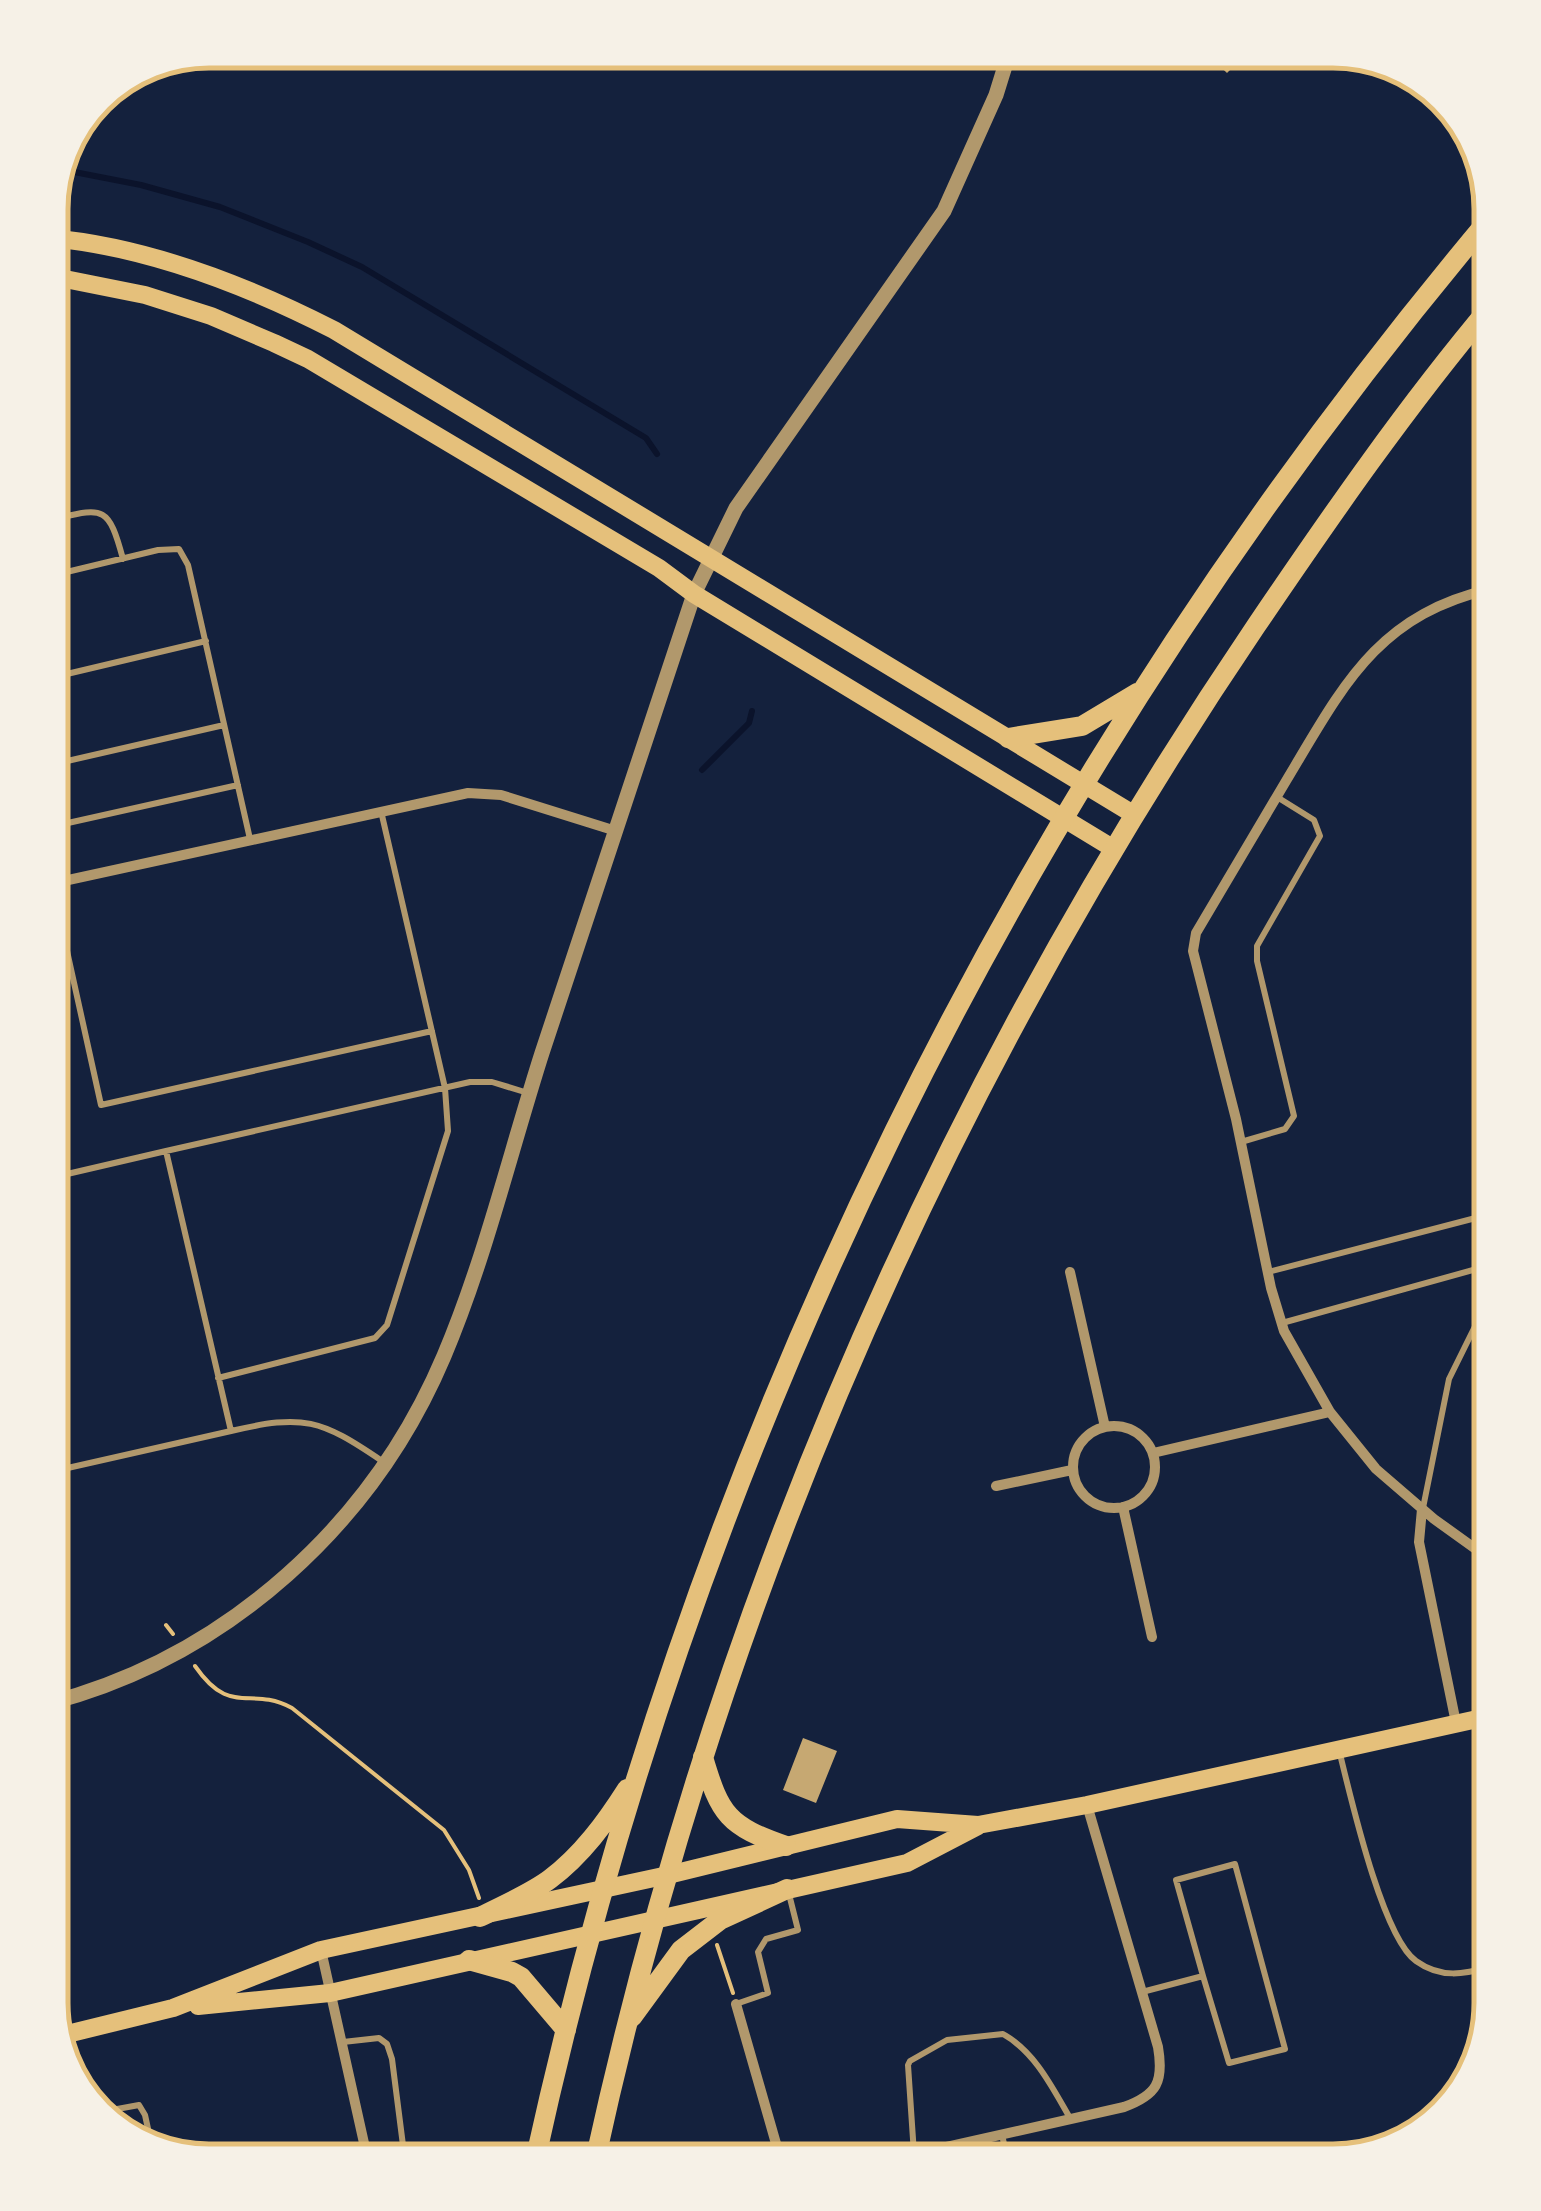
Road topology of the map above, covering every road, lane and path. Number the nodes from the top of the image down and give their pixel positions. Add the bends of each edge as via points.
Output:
1 (1004, 68) edge
2 (1474, 239) edge
3 (68, 241) edge
4 (68, 279) edge
5 (1474, 329) edge
6 (68, 516) edge
7 (710, 558) junction
8 (122, 559) junction
9 (68, 572) edge
10 (694, 594) junction
11 (1474, 594) edge
12 (206, 641) junction
13 (68, 674) edge
14 (1143, 690) junction
15 (224, 725) junction
16 (1008, 738) junction
17 (68, 761) edge
18 (238, 784) junction
19 (1083, 786) junction
20 (1277, 798) junction
21 (380, 810) junction
22 (1133, 814) junction
23 (1064, 819) junction
24 (68, 823) edge
25 (616, 831) junction
26 (250, 839) junction
27 (1114, 850) junction
28 (68, 880) edge
29 (68, 959) edge
30 (432, 1031) junction
31 (445, 1088) junction
32 (530, 1093) junction
33 (1241, 1142) junction
34 (166, 1151) junction
35 (68, 1174) edge
36 (1474, 1218) edge
37 (1474, 1270) edge
38 (1070, 1272) dead end
39 (1268, 1272) junction
40 (1282, 1323) junction
41 (1474, 1329) edge
42 (218, 1378) junction
43 (1330, 1412) junction
44 (1104, 1427) junction
45 (230, 1431) junction
46 (1153, 1453) junction
47 (386, 1464) junction
48 (68, 1468) edge
49 (1072, 1470) junction
50 (996, 1486) dead end
51 (1122, 1507) junction
52 (1422, 1509) junction
53 (1474, 1547) edge
54 (166, 1624) dead end
55 (172, 1634) dead end
56 (1152, 1637) dead end
57 (195, 1666) dead end
58 (68, 1699) edge
59 (1474, 1720) edge
60 (1456, 1724) junction
61 (1338, 1748) junction
62 (702, 1757) junction
63 (636, 1774) junction
64 (1087, 1805) junction
65 (978, 1826) junction
66 (786, 1846) junction
67 (668, 1875) junction
68 (606, 1888) junction
69 (788, 1889) junction
70 (480, 1907) junction
71 (656, 1918) junction
72 (594, 1932) junction
73 (716, 1941) dead end
74 (321, 1950) junction
75 (469, 1960) junction
76 (1474, 1971) edge
77 (1203, 1976) junction
78 (1141, 1992) junction
79 (330, 1993) junction
80 (736, 2004) junction
81 (172, 2008) junction
82 (624, 2026) junction
83 (566, 2030) junction
84 (71, 2033) edge
85 (342, 2042) junction
86 (117, 2109) edge
87 (1070, 2119) junction
88 (148, 2130) edge
89 (1002, 2135) junction
90 (364, 2143) edge
91 (403, 2143) edge
92 (539, 2143) edge
93 (599, 2143) edge
94 (776, 2144) edge
95 (913, 2144) edge
96 (962, 2144) edge
97 (1004, 2144) edge

1 - 7 street via 944,212 767,462
2 - 14 highway via 1310,445
3 - 7 main road via 184,267 298,312
4 - 10 main road via 145,294 308,359
5 - 22 highway via 1318,535
6 - 8 lane via 94,510 105,516
7 - 10 street
7 - 16 main road
8 - 9 lane
8 - 12 lane via 178,550
10 - 23 main road
10 - 25 street
11 - 20 street via 1436,607 1364,660
12 - 13 lane
12 - 15 lane
14 - 16 highway via 1082,726
14 - 19 highway
15 - 17 lane
15 - 18 lane
16 - 19 main road
18 - 24 lane
18 - 26 lane
19 - 22 main road
19 - 23 highway
20 - 33 street via 1193,942
20 - 33 lane via 1314,820 1320,836 1257,946 1294,1116 1286,1129
21 - 25 street via 468,793 501,795
21 - 26 street
21 - 30 lane
22 - 27 highway
23 - 27 main road
23 - 63 highway via 911,1096 802,1324 726,1515
25 - 32 street
26 - 28 street
27 - 62 highway via 1027,998 893,1267 793,1497
29 - 30 lane via 101,1105
30 - 31 lane
31 - 32 lane via 481,1081
31 - 34 lane
31 - 42 lane via 448,1131 387,1324 375,1338 352,1346
32 - 47 street via 451,1340
33 - 39 street
34 - 35 lane
34 - 42 lane
36 - 39 lane
37 - 40 lane
38 - 44 street
39 - 40 street
40 - 43 street
41 - 52 lane via 1449,1380
42 - 45 lane
43 - 46 street
43 - 52 street via 1376,1469
44 - 46 street via 1128,1428
44 - 49 street via 1084,1438
45 - 47 lane via 305,1420
45 - 48 lane
46 - 51 street via 1146,1493
47 - 58 street via 308,1557 239,1614 158,1662
49 - 50 street
49 - 51 street via 1084,1496
51 - 56 street
52 - 53 street
52 - 60 street via 1419,1542
54 - 55 path
57 - 70 path via 226,1696 292,1708 429,1816 461,1854
59 - 60 main road
60 - 61 main road
61 - 64 main road
61 - 76 lane via 1400,1944 1440,1973
62 - 66 highway via 727,1816
62 - 67 highway
63 - 68 highway
63 - 70 highway via 592,1840 548,1881
64 - 65 main road
64 - 78 street
65 - 66 main road via 897,1819
65 - 69 main road via 907,1863
66 - 67 main road
67 - 68 main road
67 - 71 highway
68 - 70 main road
68 - 72 highway
69 - 71 main road
69 - 80 lane via 798,1930 766,1939 758,1952 768,1993
69 - 82 highway via 720,1920 681,1950
70 - 74 main road
71 - 72 main road
71 - 82 highway
72 - 75 main road
72 - 83 highway
73 - 80 path
74 - 79 street
74 - 81 main road
75 - 79 main road
75 - 83 highway via 521,1977
77 - 77 lane via 1229,2064 1285,2049 1234,1864 1176,1880
77 - 78 lane
78 - 87 street via 1161,2068 1156,2086 1140,2101
79 - 81 main road
79 - 85 street
80 - 94 street
81 - 84 main road
82 - 93 highway
83 - 92 highway
85 - 90 street
85 - 91 lane via 380,2038 386,2044
86 - 88 lane via 139,2105
87 - 89 street
87 - 95 lane via 1049,2081 1010,2037 947,2040 908,2065
89 - 96 street
89 - 97 lane

